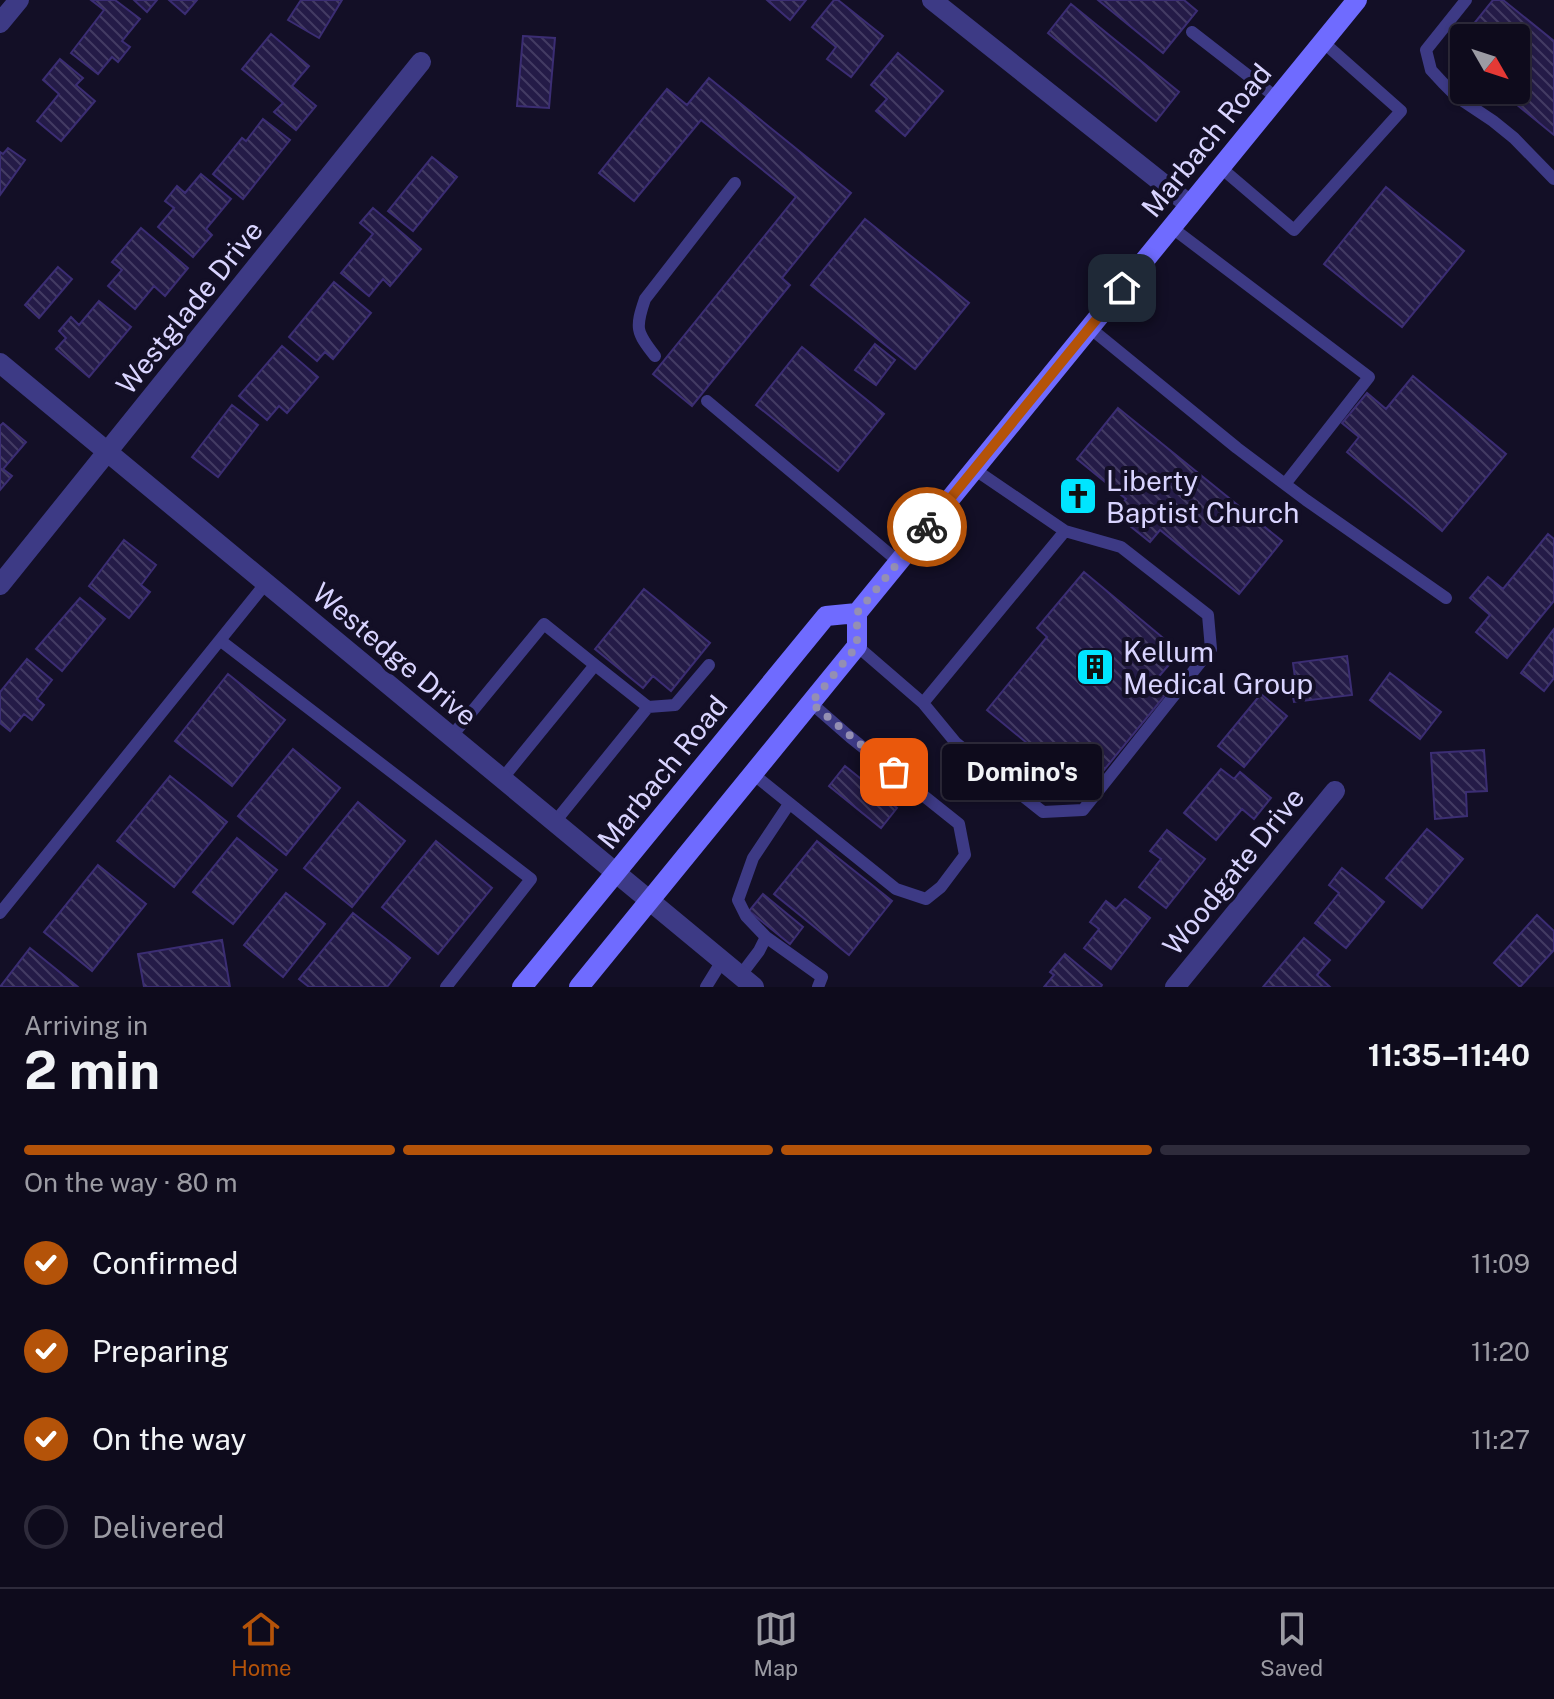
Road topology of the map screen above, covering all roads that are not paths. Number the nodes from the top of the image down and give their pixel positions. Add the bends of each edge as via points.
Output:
1 (19, 0) edge
2 (932, 0) edge
3 (1357, 0) edge
4 (1466, 0) edge
5 (0, 23) edge
6 (1192, 32) dead end
7 (1323, 42) junction
8 (421, 62) dead end
9 (1277, 98) junction
10 (1220, 167) junction
11 (1554, 179) edge
12 (735, 183) dead end
13 (1190, 205) junction
14 (1171, 227) junction
15 (1090, 328) junction
16 (655, 356) dead end
17 (0, 363) edge
18 (707, 401) dead end
19 (109, 452) junction
20 (974, 469) junction
21 (1285, 484) junction
22 (1065, 531) junction
23 (899, 562) junction
24 (266, 583) junction
25 (0, 585) edge
26 (1446, 598) dead end
27 (857, 613) junction
28 (221, 641) junction
29 (857, 646) junction
30 (595, 665) junction
31 (709, 665) dead end
32 (811, 703) junction
33 (923, 703) junction
34 (648, 707) junction
35 (451, 737) junction
36 (753, 774) junction
37 (502, 779) junction
38 (1335, 791) dead end
39 (789, 804) junction
40 (554, 823) junction
41 (616, 873) junction
42 (649, 901) junction
43 (0, 913) edge
44 (766, 937) junction
45 (722, 961) junction
46 (747, 981) edge
47 (446, 987) edge
48 (522, 987) edge
49 (579, 987) edge
50 (706, 987) edge
51 (818, 987) edge
52 (1175, 987) edge

1 - 5 street
2 - 13 street
3 - 7 main road, Marbach Road
4 - 11 lane via 1426,50 1431,70 1457,97 1514,138
6 - 9 lane
7 - 9 main road, Marbach Road
7 - 10 lane via 1401,111 1294,230
8 - 19 street, Westglade Drive
9 - 10 main road, Marbach Road
10 - 13 main road, Marbach Road
12 - 16 lane via 645,299 638,321 641,339
13 - 14 main road, Marbach Road
14 - 15 main road, Marbach Road
14 - 21 lane via 1369,377
15 - 20 main road, Marbach Road
15 - 21 lane
17 - 19 street, Westedge Drive
18 - 23 lane
19 - 24 street, Westedge Drive
19 - 25 street, Westglade Drive
20 - 22 lane
20 - 23 main road, Marbach Road
21 - 26 lane
22 - 33 lane
22 - 33 lane via 1121,547 1208,615 1211,649 1083,810 1043,812 956,743
23 - 27 main road, Marbach Road
24 - 28 lane
24 - 35 street, Westedge Drive
27 - 29 main road
27 - 41 main road, Marbach Road via 826,616
28 - 43 lane
28 - 47 lane via 531,879
29 - 32 main road
29 - 33 lane
30 - 34 lane
30 - 35 lane via 544,624
30 - 37 lane
31 - 34 lane via 675,705
32 - 36 main road
32 - 39 lane via 959,824 965,855 926,899 896,889
34 - 40 lane
35 - 37 street, Westedge Drive
36 - 39 lane
36 - 42 main road
37 - 40 street, Westedge Drive
38 - 52 street, Woodgate Drive
39 - 44 lane via 753,858 738,900
40 - 41 street, Westedge Drive
41 - 42 street, Westedge Drive
41 - 48 main road, Marbach Road
42 - 45 street, Westedge Drive
42 - 49 main road
44 - 46 lane
44 - 51 lane via 822,977
45 - 46 street, Westedge Drive
45 - 50 lane

